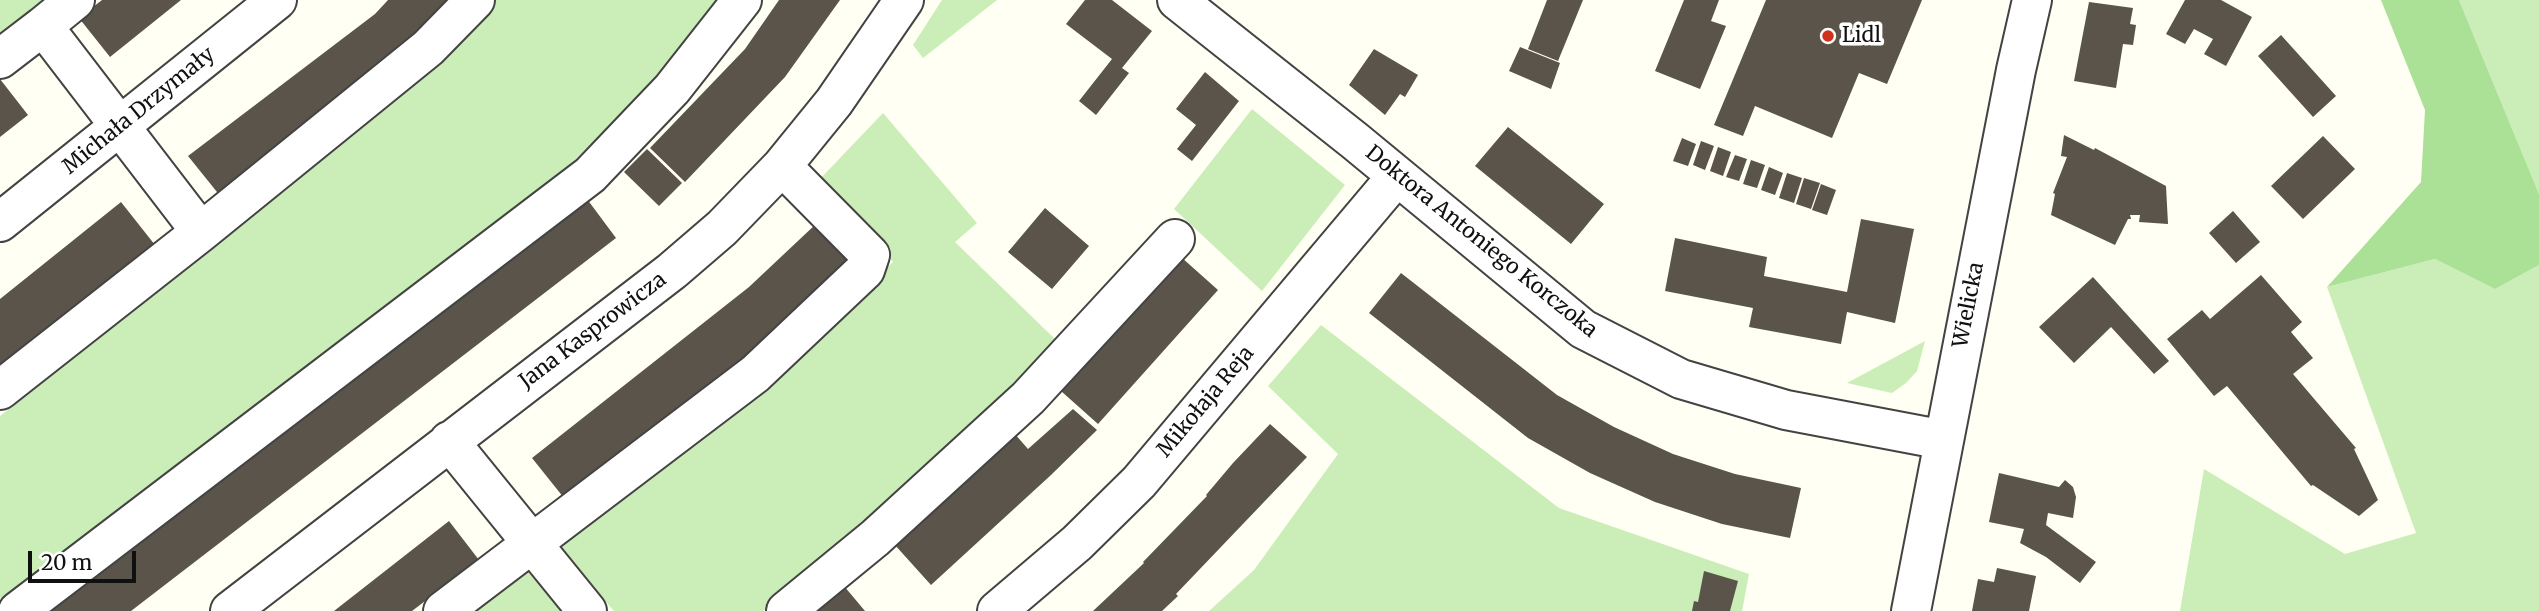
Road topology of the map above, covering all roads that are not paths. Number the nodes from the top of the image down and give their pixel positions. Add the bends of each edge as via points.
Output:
1 (75, 0) edge
2 (276, 0) edge
3 (475, 0) edge
4 (742, 0) edge
5 (904, 0) edge
6 (1177, 0) edge
7 (2032, 0) edge
8 (43, 26) junction
9 (0, 59) edge
10 (121, 126) junction
11 (782, 166) junction
12 (1397, 176) junction
13 (0, 222) edge
14 (201, 232) junction
15 (1175, 239) dead end
16 (0, 390) edge
17 (1944, 440) junction
18 (449, 441) junction
19 (532, 544) junction
20 (18, 611) edge
21 (230, 611) edge
22 (443, 611) edge
23 (587, 611) edge
24 (786, 611) edge
25 (997, 611) edge
26 (1911, 611) edge

1 - 8 street
2 - 10 street, Michała Drzymały
3 - 14 street via 428,48
4 - 20 street via 672,89 590,175
5 - 11 street, Jana Kasprowicza via 834,102
6 - 12 street, Doktora Antoniego Korczoka
7 - 17 street, Wielicka
8 - 9 street
8 - 10 street
10 - 13 street, Michała Drzymały
10 - 14 street
11 - 18 street, Jana Kasprowicza via 672,271
11 - 19 street via 870,255 865,270 755,374
12 - 17 street, Doktora Antoniego Korczoka via 1583,329 1682,379 1786,410
12 - 25 street, Mikołaja Reja via 1139,482
14 - 16 street
15 - 24 street via 1028,398 875,538
17 - 26 street, Wielicka
18 - 19 street
18 - 21 street, Jana Kasprowicza
19 - 22 street
19 - 23 street

